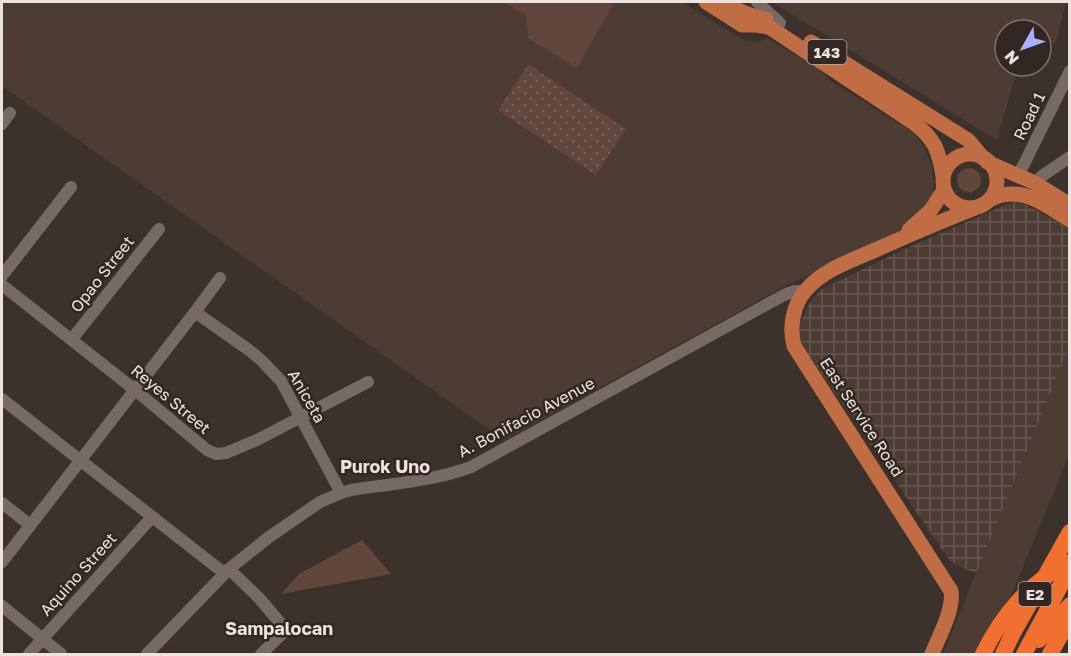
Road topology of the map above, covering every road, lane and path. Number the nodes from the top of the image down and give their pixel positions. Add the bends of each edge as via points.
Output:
1 (706, 2) edge
2 (724, 2) edge
3 (757, 2) edge
4 (780, 23) junction
5 (1070, 71) edge
6 (10, 113) dead end
7 (2, 124) edge
8 (1070, 157) edge
9 (986, 160) junction
10 (1017, 176) junction
11 (943, 183) junction
12 (1035, 183) junction
13 (71, 187) dead end
14 (989, 200) junction
15 (1070, 205) edge
16 (975, 208) junction
17 (1070, 220) edge
18 (159, 229) dead end
19 (899, 240) junction
20 (2, 276) edge
21 (220, 278) dead end
22 (2, 285) edge
23 (804, 291) junction
24 (195, 312) junction
25 (72, 339) junction
26 (368, 382) dead end
27 (135, 390) junction
28 (2, 399) edge
29 (301, 417) junction
30 (80, 461) junction
31 (340, 493) junction
32 (2, 503) edge
33 (152, 517) junction
34 (30, 525) junction
35 (1069, 535) edge
36 (2, 562) edge
37 (1070, 562) edge
38 (1070, 568) edge
39 (226, 571) junction
40 (1070, 579) edge
41 (1070, 605) edge
42 (2, 606) edge
43 (1070, 619) edge
44 (1070, 630) edge
45 (42, 639) junction
46 (1029, 651) edge
47 (29, 654) edge
48 (61, 654) edge
49 (147, 654) edge
50 (261, 654) edge
51 (932, 654) edge
52 (983, 654) edge
53 (1005, 654) edge
54 (1050, 654) edge
55 (1056, 654) edge

1 - 11 main road, 143 via 742,25 770,27 915,123 926,132 940,155
2 - 4 main road, 143 via 742,13
3 - 4 street
4 - 9 main road, 143 via 968,140
5 - 10 street, Road 1
6 - 7 street
8 - 12 street
9 - 10 main road, 143
9 - 11 main road, 143 via 969,154 960,156 946,168
9 - 14 main road, 143 via 996,175
10 - 12 main road, 143
11 - 16 main road via 949,199 957,206
11 - 19 main road, East Service Road via 931,210
12 - 15 main road, 143
13 - 20 street
14 - 16 main road
14 - 17 main road via 1004,194 1028,196
16 - 19 main road, East Service Road
18 - 25 street, Opao Street
19 - 23 main road, East Service Road via 826,272
21 - 24 street
22 - 25 street, Reyes Street
23 - 31 street, A. Bonifacio Avenue via 784,295 471,467
23 - 51 main road, East Service Road via 792,325 794,346 951,591 947,617
24 - 27 street
24 - 29 street, Aniceta via 274,372
25 - 27 street, Reyes Street
26 - 29 street, Reyes Street
27 - 29 street, Reyes Street via 216,454 259,439
27 - 30 street
28 - 30 street
29 - 31 street, Aniceta
30 - 33 street
30 - 34 street
31 - 39 street, A. Bonifacio Avenue via 296,518
32 - 34 street
33 - 39 street
33 - 45 street, Aquino Street
34 - 36 street
35 - 53 highway, E2
37 - 52 highway via 1047,575 1009,612
38 - 46 highway, E2
39 - 49 street, A. Bonifacio Avenue
39 - 50 street via 259,598 284,628
40 - 46 highway, E2
41 - 46 highway
42 - 45 street
43 - 54 highway
44 - 55 main road
45 - 47 street, Aquino Street
45 - 48 street

